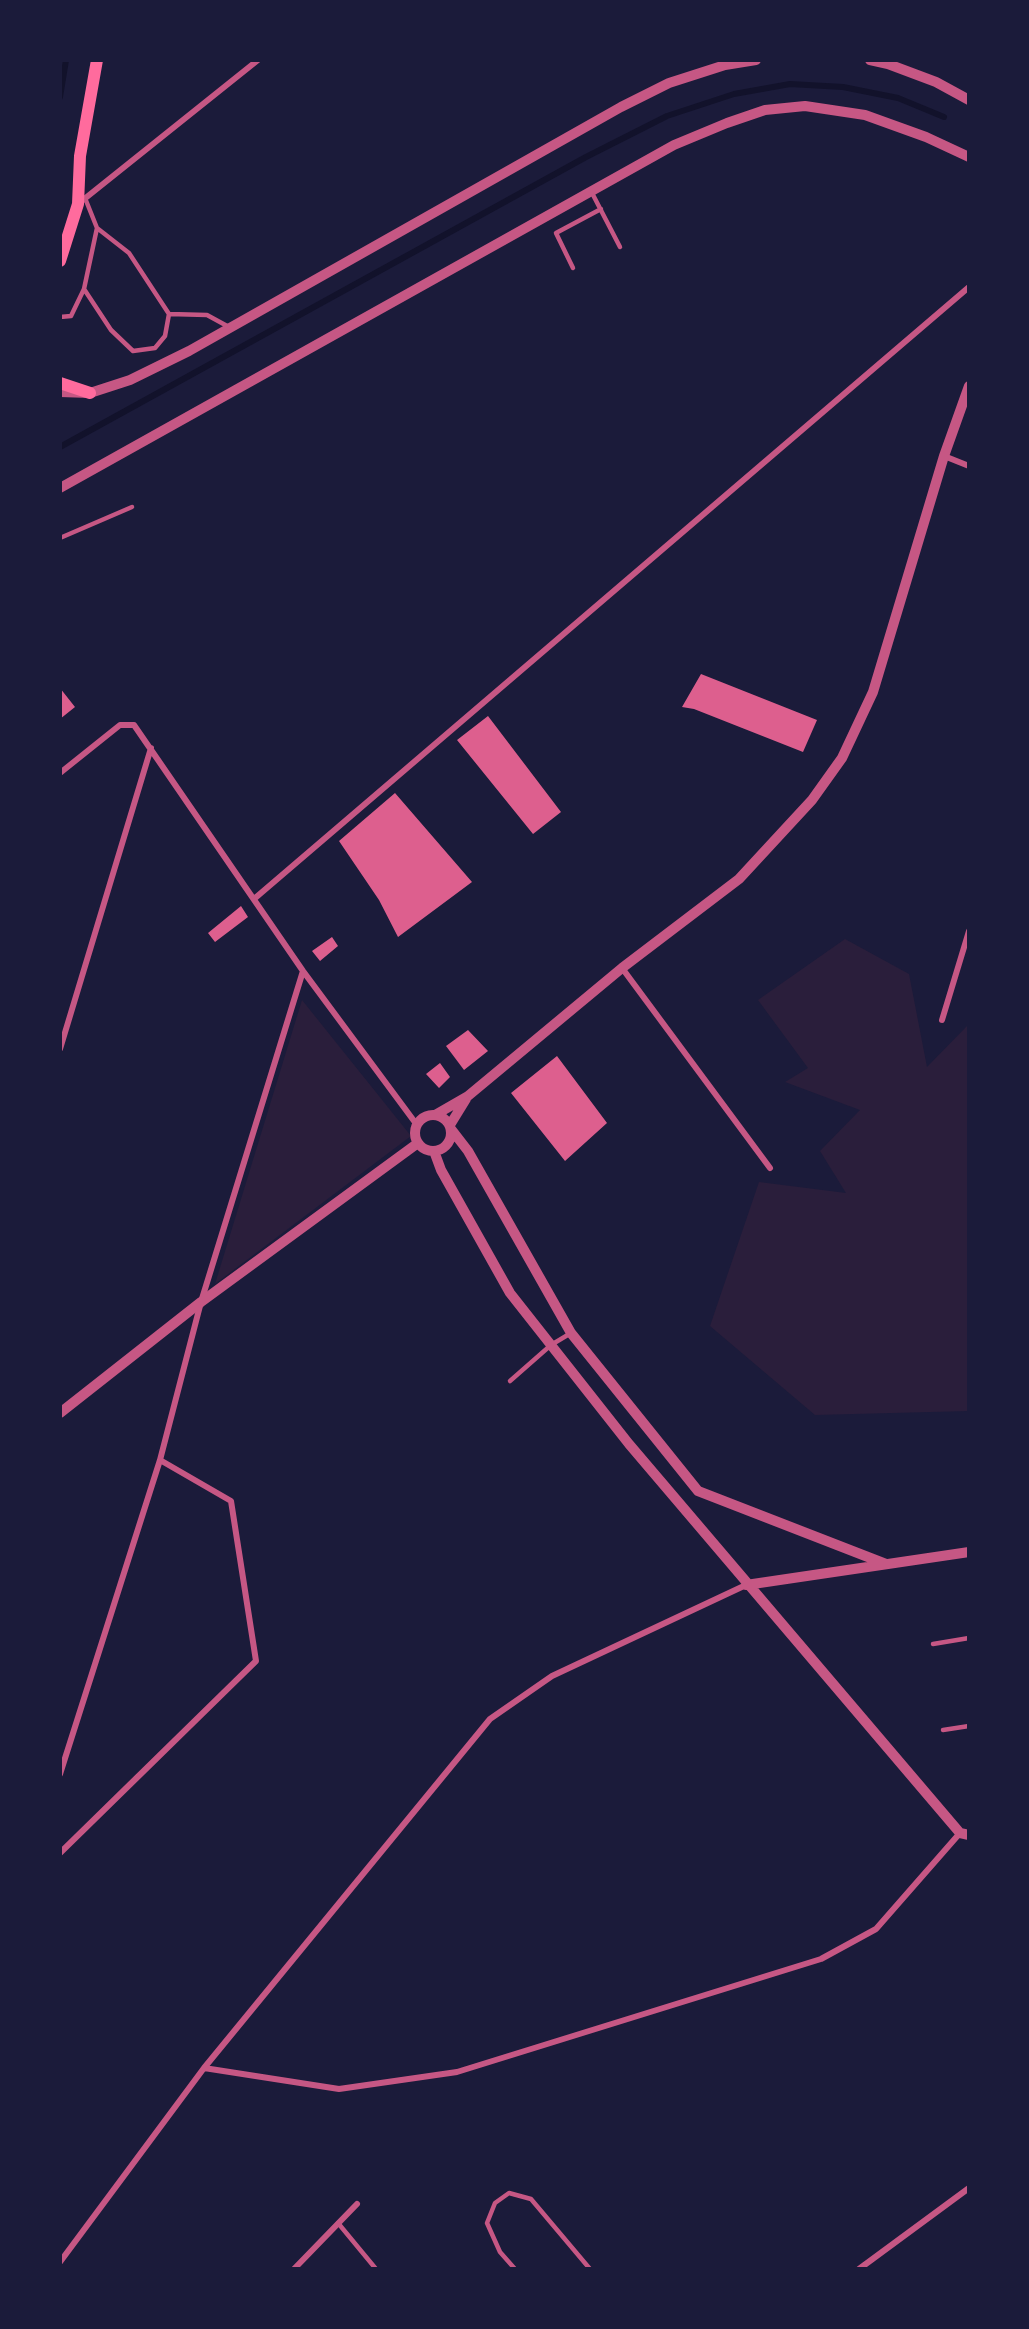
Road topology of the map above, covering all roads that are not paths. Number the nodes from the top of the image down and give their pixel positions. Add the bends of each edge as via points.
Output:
1 (97, 60) edge
2 (258, 60) edge
3 (756, 60) edge
4 (870, 60) edge
5 (969, 100) edge
6 (969, 157) edge
7 (591, 191) junction
8 (81, 201) junction
9 (600, 209) junction
10 (97, 228) junction
11 (620, 247) dead end
12 (60, 261) edge
13 (573, 268) dead end
14 (969, 287) edge
15 (84, 289) junction
16 (169, 314) junction
17 (60, 318) edge
18 (231, 328) junction
19 (60, 383) edge
20 (969, 386) edge
21 (60, 392) edge
22 (90, 393) junction
23 (944, 456) junction
24 (969, 466) edge
25 (60, 488) edge
26 (132, 507) dead end
27 (60, 538) edge
28 (151, 748) junction
29 (60, 773) edge
30 (254, 899) junction
31 (969, 931) edge
32 (622, 968) junction
33 (303, 971) junction
34 (942, 1020) dead end
35 (60, 1048) edge
36 (468, 1096) junction
37 (435, 1114) junction
38 (417, 1125) junction
39 (450, 1127) junction
40 (418, 1143) junction
41 (434, 1151) junction
42 (770, 1168) dead end
43 (201, 1302) junction
44 (571, 1333) junction
45 (551, 1345) junction
46 (510, 1381) dead end
47 (60, 1413) edge
48 (160, 1460) junction
49 (969, 1552) edge
50 (886, 1564) junction
51 (746, 1585) junction
52 (969, 1638) edge
53 (933, 1644) dead end
54 (969, 1726) edge
55 (944, 1730) dead end
56 (60, 1774) edge
57 (965, 1834) edge
58 (60, 1853) edge
59 (204, 2068) junction
60 (969, 2188) edge
61 (357, 2204) dead end
62 (338, 2223) junction
63 (60, 2262) edge
64 (294, 2269) edge
65 (376, 2269) edge
66 (515, 2269) edge
67 (590, 2269) edge
68 (859, 2269) edge

1 - 8 main road via 80,156
2 - 8 street
3 - 18 street via 724,65 669,84 621,107
4 - 5 street via 936,82
6 - 7 street via 926,136 865,115 805,106 765,111 727,123 674,145
7 - 9 lane
7 - 25 street
8 - 10 lane
8 - 12 main road
9 - 11 lane
9 - 13 lane via 556,233
10 - 15 lane
10 - 16 lane via 129,253
14 - 30 street
15 - 16 lane via 111,330 133,351 155,348 165,336
15 - 17 lane via 71,315
16 - 18 lane via 207,315
18 - 22 street via 130,380
19 - 22 main road
20 - 23 street
21 - 22 street
23 - 24 street
23 - 32 street via 873,692 842,758 812,800 739,879
26 - 27 lane
28 - 29 street via 134,725 120,724
28 - 30 street
28 - 35 street
30 - 33 street
31 - 34 street
32 - 36 street
32 - 42 street
33 - 38 street
33 - 43 street
36 - 37 street
36 - 39 street
37 - 38 street via 421,1119
37 - 39 street
38 - 40 street
39 - 41 street via 450,1139 444,1148
39 - 44 street via 468,1151
40 - 41 street
40 - 43 street
41 - 45 street via 510,1293
43 - 47 street
43 - 48 street
44 - 45 lane
44 - 50 street via 698,1491
45 - 46 lane
45 - 51 street
48 - 56 street
48 - 58 street via 231,1501 256,1661
49 - 50 street
50 - 51 street
51 - 57 street
51 - 59 street via 552,1676 490,1719
52 - 53 lane
54 - 55 lane
57 - 59 street via 876,1929 821,1959 457,2072 339,2089
59 - 63 street
60 - 68 street
61 - 62 street
62 - 64 street
62 - 65 lane
66 - 67 lane via 500,2252 487,2223 495,2203 509,2193 531,2199

